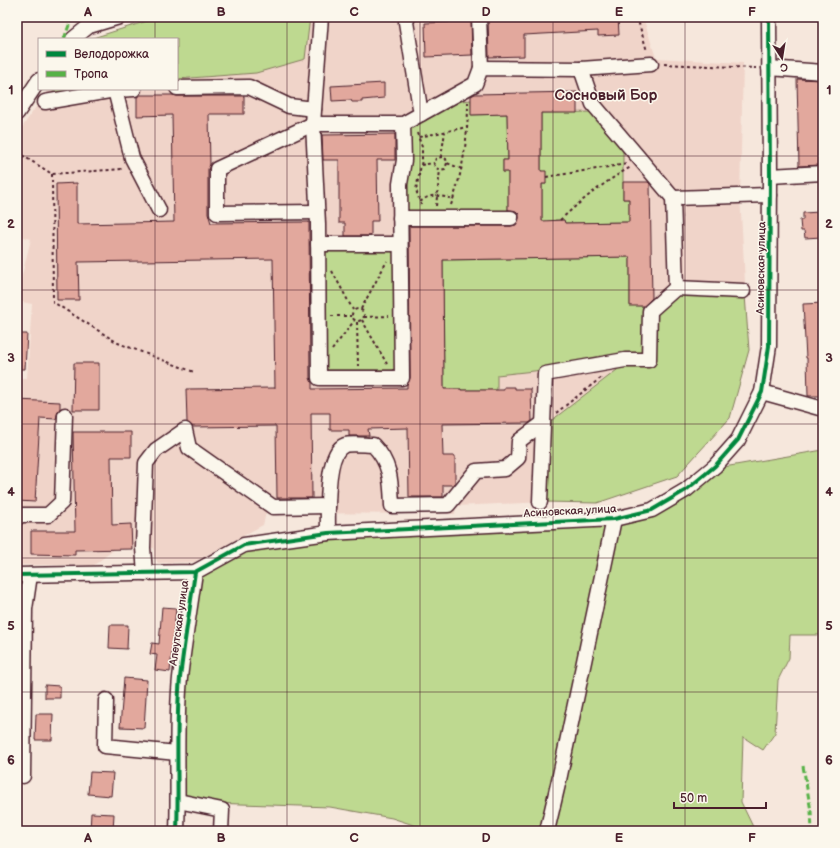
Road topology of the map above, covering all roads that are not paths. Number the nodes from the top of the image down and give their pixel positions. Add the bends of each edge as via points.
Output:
1 (119, 17) edge
2 (321, 17) edge
3 (408, 17) edge
4 (479, 17) edge
5 (769, 17) edge
6 (74, 38) edge
7 (651, 64) road end
8 (481, 68) junction
9 (581, 68) junction
10 (769, 68) junction
11 (823, 72) edge
12 (38, 81) edge
13 (178, 88) edge
14 (115, 90) joint
15 (45, 102) dead end
16 (314, 109) junction
17 (18, 110) edge
18 (412, 119) junction
19 (313, 124) junction
20 (823, 173) edge
21 (770, 176) junction
22 (770, 195) junction
23 (673, 198) junction
24 (159, 210) dead end
25 (317, 212) junction
26 (400, 218) junction
27 (510, 218) dead end
28 (318, 244) junction
29 (399, 244) junction
30 (676, 288) junction
31 (743, 291) dead end
32 (762, 392) junction
33 (823, 410) edge
34 (65, 415) dead end
35 (543, 423) junction
36 (540, 502) dead end
37 (448, 505) junction
38 (328, 506) junction
39 (392, 506) junction
40 (17, 518) edge
41 (614, 519) junction
42 (448, 527) junction
43 (393, 530) junction
44 (328, 533) junction
45 (196, 572) junction
46 (145, 573) junction
47 (24, 575) edge
48 (106, 700) dead end
49 (177, 753) junction
50 (22, 776) dead end
51 (178, 801) junction
52 (177, 831) edge
53 (221, 831) edge
54 (547, 831) edge

1 - 6 street via 89,26
2 - 16 street
3 - 18 street via 406,22
4 - 8 street
5 - 10 street, Асиновская улица
7 - 9 street
8 - 9 street
8 - 18 street via 476,84
9 - 23 street via 592,104
10 - 11 street
10 - 21 street, Асиновская улица
12 - 17 street
13 - 16 street via 249,87 289,106
14 - 15 street
14 - 24 street via 132,158
16 - 19 street
18 - 19 street
18 - 26 street via 400,184
19 - 25 street
19 - 25 street via 217,169 217,213
20 - 21 street
21 - 22 street, Асиновская улица
22 - 23 street
22 - 32 street, Асиновская улица via 769,346
23 - 30 street
25 - 28 street
26 - 27 street
26 - 29 street
28 - 29 street
28 - 29 street via 319,378 402,378
30 - 31 street
30 - 35 street via 650,311 649,360 625,360 545,374
32 - 33 street
32 - 41 street, Асиновская улица via 738,440 715,466 686,490 652,510
34 - 40 street via 62,502 48,515 20,515
35 - 36 street
35 - 37 street via 520,441 518,458 505,469 476,471
37 - 39 street
37 - 42 street
38 - 39 street via 329,476 336,452 345,446 373,445 380,453 390,476
38 - 44 street
38 - 46 street via 273,507 189,448 185,430 156,450 146,463 143,548
39 - 43 street
41 - 42 street, Асиновская улица
41 - 54 street
42 - 43 street, Асиновская улица
43 - 44 street, Асиновская улица
44 - 45 street, Асиновская улица via 244,545
45 - 46 street, Алеутская улица
45 - 49 street, Алеутская улица via 180,679
46 - 47 street, Алеутская улица
47 - 50 street
48 - 49 street via 106,746
49 - 51 street, Алеутская улица
51 - 52 street, Алеутская улица
51 - 53 street via 222,810

